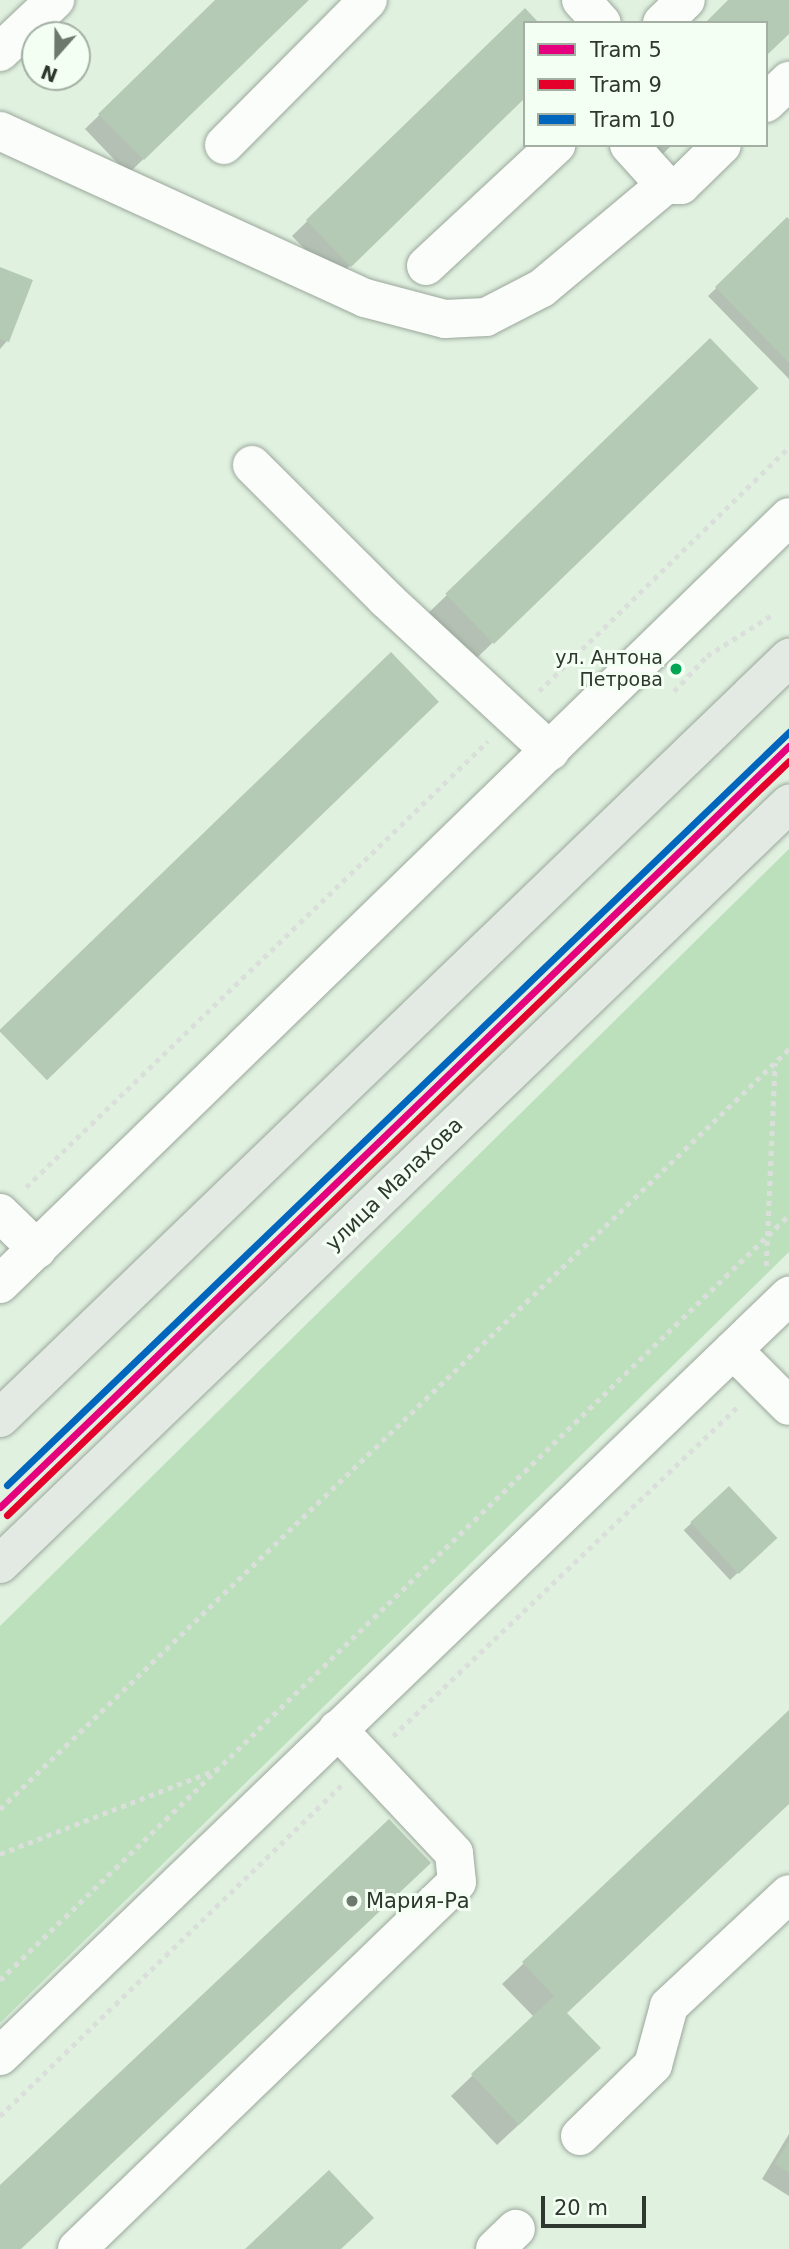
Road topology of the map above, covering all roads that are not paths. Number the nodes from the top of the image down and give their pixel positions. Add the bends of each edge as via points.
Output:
1 (55, 0) edge
2 (368, 0) edge
3 (581, 0) edge
4 (686, 0) edge
5 (600, 21) edge
6 (664, 21) edge
7 (0, 52) edge
8 (789, 81) edge
9 (768, 101) edge
10 (0, 131) edge
11 (224, 145) dead end
12 (554, 147) edge
13 (631, 147) edge
14 (720, 147) edge
15 (665, 185) junction
16 (426, 266) dead end
17 (252, 465) dead end
18 (789, 517) edge
19 (789, 658) edge
20 (550, 751) junction
21 (789, 804) edge
22 (10, 1203) edge
23 (37, 1249) junction
24 (0, 1284) edge
25 (778, 1287) edge
26 (733, 1350) junction
27 (789, 1406) edge
28 (0, 1419) edge
29 (0, 1564) edge
30 (337, 1729) junction
31 (789, 1894) edge
32 (0, 2056) edge
33 (580, 2136) dead end
34 (77, 2249) edge

1 - 7 street
2 - 11 street
3 - 5 street
4 - 6 street
8 - 9 street
10 - 15 street via 365,298 445,319 486,317 542,288
12 - 16 street
13 - 15 street
14 - 15 street via 681,185
17 - 20 street via 386,599
18 - 20 street
19 - 28 main road
20 - 23 street
21 - 29 main road, улица Малахова
22 - 23 street
23 - 24 street
25 - 26 street
26 - 27 street
26 - 30 street
30 - 32 street
30 - 34 street via 454,1853 457,1882
31 - 33 street via 670,2006 653,2065

